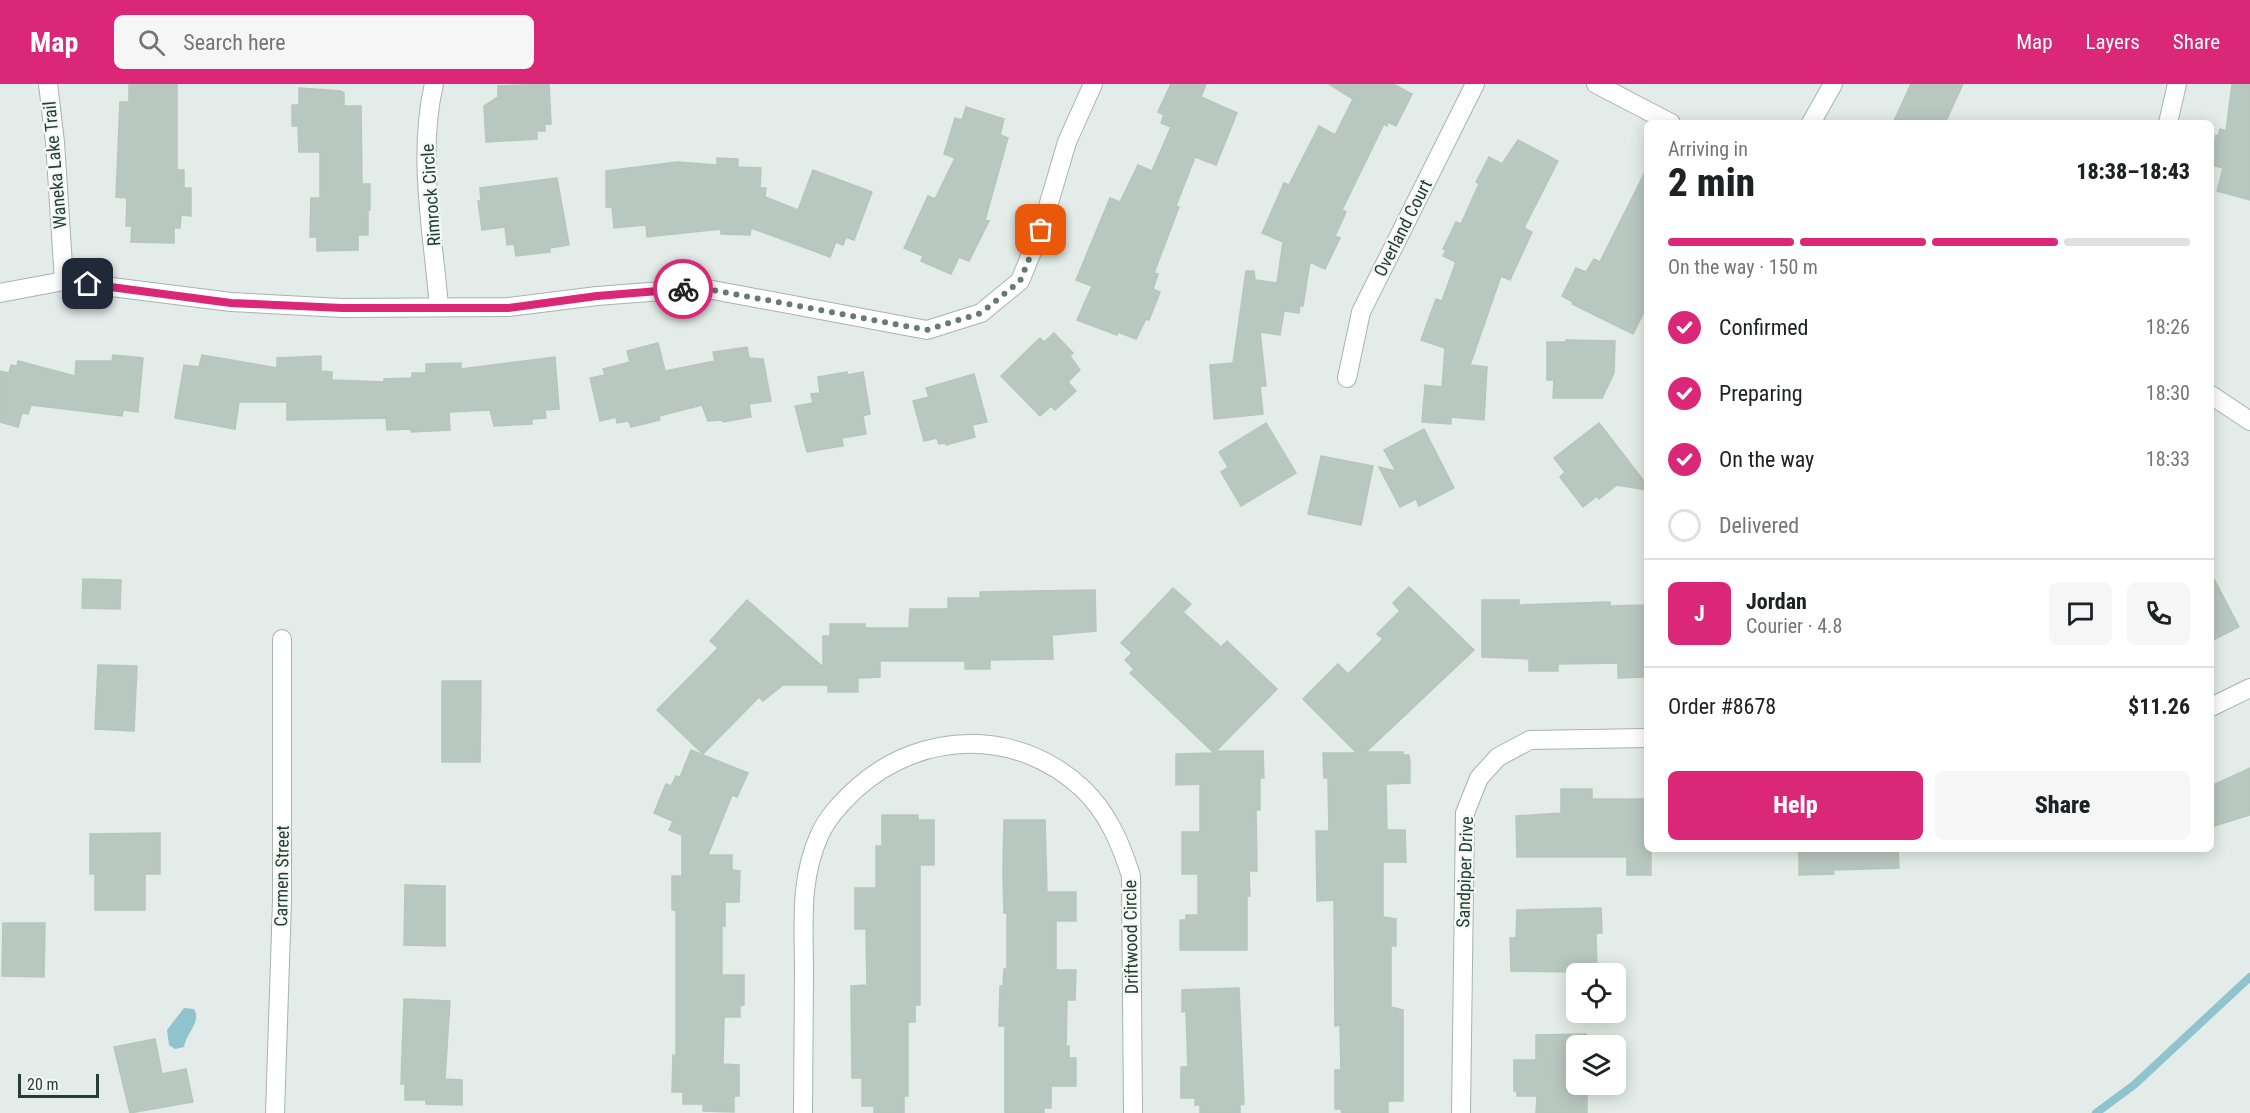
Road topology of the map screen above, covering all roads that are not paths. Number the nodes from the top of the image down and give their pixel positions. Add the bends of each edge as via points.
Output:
1 (48, 84) edge
2 (434, 84) edge
3 (1093, 84) edge
4 (1475, 84) edge
5 (1596, 84) edge
6 (1833, 84) edge
7 (2177, 84) edge
8 (1665, 120) edge
9 (1813, 120) edge
10 (2169, 120) edge
11 (64, 281) junction
12 (0, 293) edge
13 (439, 307) junction
14 (1347, 378) dead end
15 (2214, 397) edge
16 (2250, 421) edge
17 (282, 639) dead end
18 (2250, 688) edge
19 (2214, 706) edge
20 (1644, 738) edge
21 (275, 1113) edge
22 (803, 1113) edge
23 (1133, 1113) edge
24 (1461, 1113) edge

1 - 11 street, Waneka Lake Trail
2 - 13 street, Rimrock Circle via 427,116 427,160
3 - 13 street via 1068,142 1041,230 1020,281 981,313 927,330 702,288 508,308
4 - 14 street, Overland Court via 1361,312
5 - 8 street
6 - 9 street
7 - 10 street
11 - 12 street
11 - 13 street via 231,303
15 - 16 street
17 - 21 street, Carmen Street via 282,901
18 - 19 street
20 - 24 street, Sandpiper Drive via 1530,740 1498,758 1479,778 1465,813
22 - 23 street, Driftwood Circle via 804,879 820,833 841,802 878,769 924,749 975,743 1009,748 1055,767 1084,790 1122,845 1131,876

